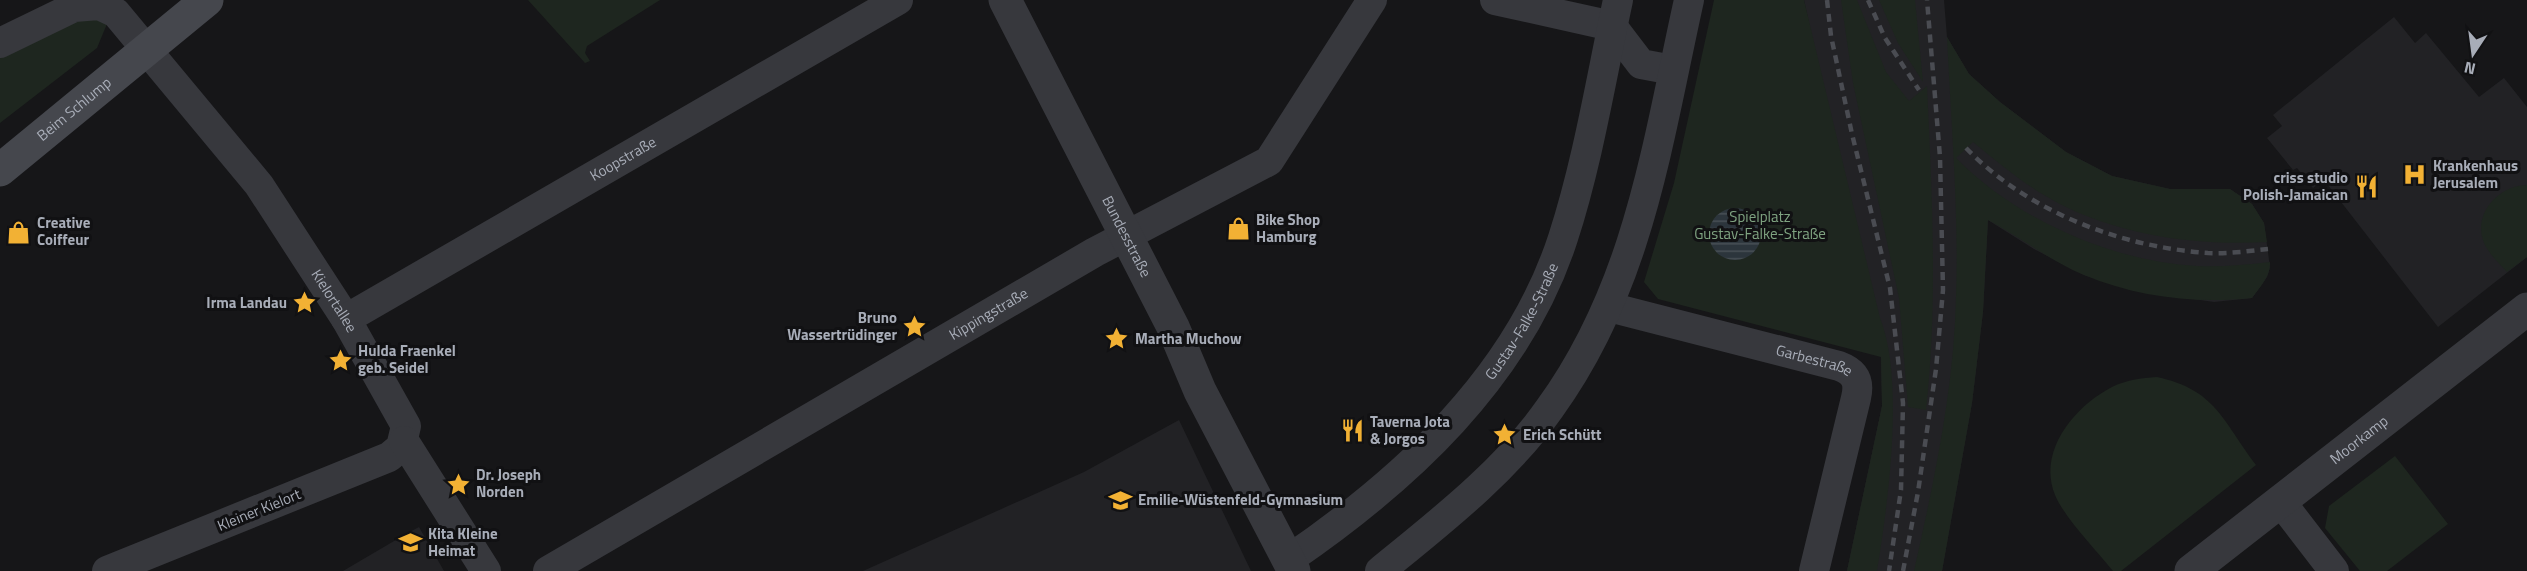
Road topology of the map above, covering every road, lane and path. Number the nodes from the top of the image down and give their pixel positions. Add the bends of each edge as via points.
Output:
1 (207, 0) edge
2 (898, 0) edge
3 (1005, 0) edge
4 (1372, 0) edge
5 (1495, 0) edge
6 (1689, 0) edge
7 (1615, 13) edge
8 (0, 43) edge
9 (148, 49) junction
10 (1673, 70) junction
11 (0, 170) edge
12 (1126, 235) junction
13 (1609, 307) junction
14 (2527, 309) edge
15 (346, 319) junction
16 (404, 441) junction
17 (2281, 502) junction
18 (1291, 565) edge
19 (107, 571) edge
20 (486, 571) edge
21 (549, 571) edge
22 (1380, 571) edge
23 (1814, 571) edge
24 (2191, 571) edge
25 (2334, 571) edge

1 - 9 main road, Beim Schlump
2 - 15 street, Koopstraße
3 - 12 street, Bundesstraße
4 - 12 street, Kippingstraße via 1269,161
5 - 7 street
6 - 10 street
7 - 10 street via 1641,64
7 - 18 street, Gustav-Falke-Straße via 1576,191 1562,240 1529,314 1505,354 1464,408 1347,520
8 - 9 street via 85,4 116,13
9 - 11 main road, Beim Schlump
9 - 15 street, Kielortallee via 259,185
10 - 13 street via 1636,233
12 - 18 street, Bundesstraße via 1173,327 1200,391
12 - 21 street, Kippingstraße
13 - 22 street via 1581,362 1549,410 1511,455 1432,529
13 - 23 street, Garbestraße via 1839,366 1856,379 1856,398
14 - 17 street, Moorkamp
15 - 16 street, Kielortallee via 403,418
16 - 19 street, Kleiner Kielort via 384,459
16 - 20 street, Kielortallee
17 - 24 street, Moorkamp
17 - 25 street

